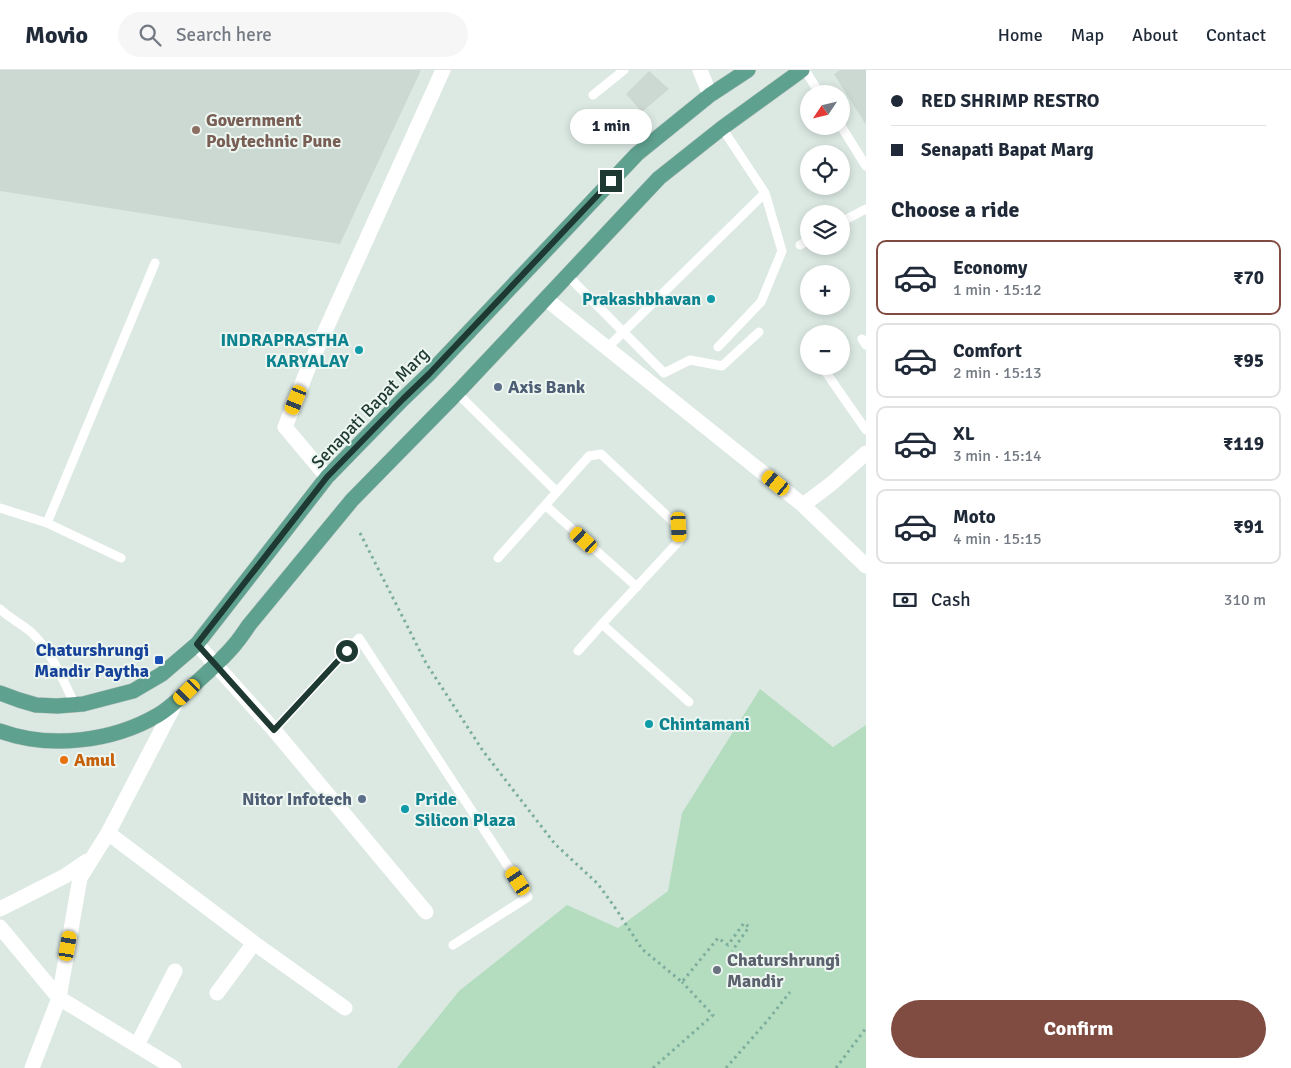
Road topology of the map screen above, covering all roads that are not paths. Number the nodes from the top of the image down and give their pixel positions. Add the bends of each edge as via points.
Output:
1 (443, 70) edge
2 (624, 70) edge
3 (700, 70) edge
4 (748, 70) edge
5 (804, 70) edge
6 (814, 85) edge
7 (593, 95) dead end
8 (710, 95) junction
9 (722, 128) junction
10 (847, 135) edge
11 (866, 166) edge
12 (766, 194) junction
13 (866, 209) edge
14 (850, 217) edge
15 (155, 263) dead end
16 (568, 276) junction
17 (546, 299) junction
18 (623, 332) junction
19 (759, 332) dead end
20 (718, 347) dead end
21 (607, 348) junction
22 (828, 375) edge
23 (457, 392) junction
24 (866, 430) edge
25 (866, 453) edge
26 (327, 477) junction
27 (557, 492) junction
28 (803, 504) junction
29 (545, 505) junction
30 (0, 508) edge
31 (47, 522) junction
32 (121, 558) dead end
33 (498, 558) dead end
34 (866, 566) edge
35 (637, 587) junction
36 (0, 609) edge
37 (602, 624) junction
38 (197, 644) junction
39 (578, 651) dead end
40 (215, 665) junction
41 (0, 693) edge
42 (689, 702) dead end
43 (175, 704) junction
44 (75, 705) junction
45 (274, 730) junction
46 (0, 731) edge
47 (108, 833) junction
48 (93, 857) junction
49 (0, 910) edge
50 (426, 912) dead end
51 (0, 927) edge
52 (254, 943) junction
53 (453, 945) dead end
54 (175, 972) dead end
55 (217, 993) dead end
56 (59, 998) junction
57 (345, 1008) dead end
58 (137, 1045) junction
59 (32, 1068) edge
60 (174, 1068) edge

1 - 26 street via 284,427
2 - 7 lane
3 - 8 street
4 - 8 main road, Senapati Bapat Marg
5 - 6 lane
5 - 9 main road
8 - 26 main road, Senapati Bapat Marg via 637,154
9 - 12 lane
9 - 16 main road via 659,178
10 - 11 lane
12 - 18 lane
12 - 20 lane via 782,251 761,302
13 - 14 lane
15 - 31 lane
16 - 17 main road
16 - 18 lane
17 - 21 street
17 - 23 main road
18 - 19 lane via 664,373 690,360 722,366
18 - 21 lane
21 - 28 street
22 - 24 lane
23 - 27 lane
23 - 40 main road via 352,500
25 - 28 street
26 - 38 main road, Senapati Bapat Marg
27 - 29 lane
27 - 35 lane via 589,456 600,454 679,527 679,541
28 - 34 street
29 - 33 lane
29 - 35 lane
30 - 31 lane
31 - 32 lane
35 - 37 lane
36 - 44 lane via 31,632 47,651
37 - 39 lane
37 - 42 lane
38 - 40 street
38 - 44 main road, Senapati Bapat Marg via 162,674 133,691
40 - 43 main road
40 - 45 street
41 - 44 main road, Senapati Bapat Marg via 36,705
43 - 46 main road via 157,716 119,732 89,739 30,740
43 - 47 street
45 - 50 street
45 - 53 lane via 359,638 528,897
47 - 48 street
47 - 52 street
48 - 49 street via 65,876
48 - 56 street via 80,878
51 - 56 street
52 - 55 street
52 - 57 street
54 - 58 street
56 - 58 street
56 - 59 street
58 - 60 street

